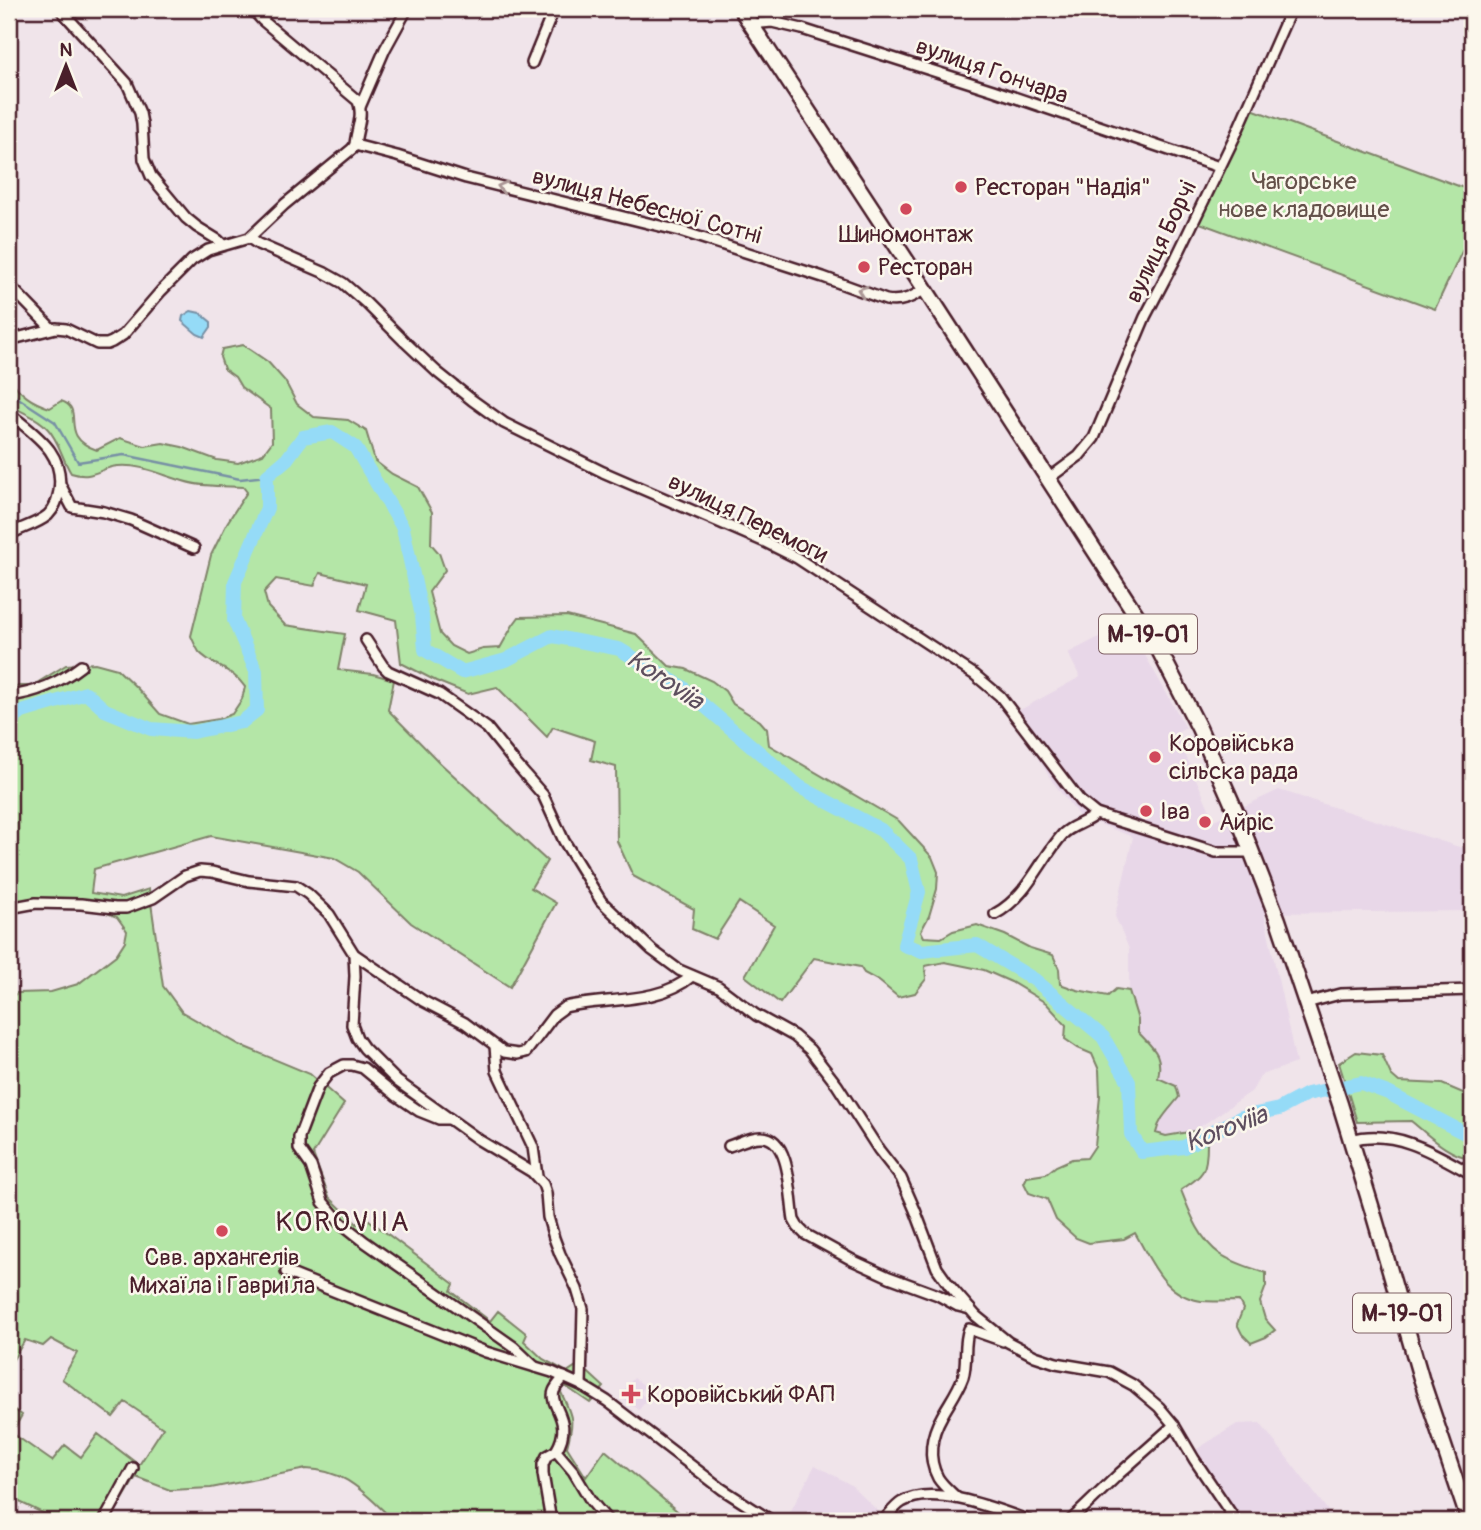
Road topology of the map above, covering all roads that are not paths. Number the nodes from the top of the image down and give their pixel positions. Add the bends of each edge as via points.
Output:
1 (60, 9) edge
2 (252, 9) edge
3 (407, 9) edge
4 (554, 9) edge
5 (741, 9) edge
6 (1277, 9) edge
7 (1291, 10) edge
8 (751, 24) junction
9 (532, 63) dead end
10 (361, 109) junction
11 (355, 145) junction
12 (1219, 167) junction
13 (248, 238) junction
14 (223, 245) junction
15 (9, 285) edge
16 (925, 289) junction
17 (51, 328) junction
18 (9, 340) edge
19 (9, 413) edge
20 (1048, 479) junction
21 (60, 484) junction
22 (9, 535) edge
23 (194, 548) dead end
24 (366, 640) dead end
25 (81, 666) dead end
26 (9, 696) edge
27 (1096, 814) junction
28 (1251, 852) junction
29 (9, 908) edge
30 (995, 914) dead end
31 (354, 954) junction
32 (692, 976) junction
33 (1472, 990) edge
34 (1306, 1003) junction
35 (495, 1046) junction
36 (450, 1119) junction
37 (1351, 1140) junction
38 (729, 1146) dead end
39 (1472, 1173) edge
40 (537, 1176) junction
41 (286, 1272) dead end
42 (970, 1309) junction
43 (1009, 1342) junction
44 (535, 1367) junction
45 (564, 1377) junction
46 (581, 1385) junction
47 (1174, 1424) junction
48 (556, 1451) junction
49 (133, 1468) dead end
50 (957, 1498) junction
51 (104, 1521) edge
52 (551, 1521) edge
53 (608, 1521) edge
54 (772, 1521) edge
55 (883, 1521) edge
56 (1030, 1521) edge
57 (1070, 1521) edge
58 (1236, 1521) edge
59 (1469, 1521) edge

1 - 14 street via 127,83 140,113 144,159 151,176 186,218
2 - 10 street via 353,96
3 - 10 street
4 - 9 street
5 - 8 main road, М-19-01
6 - 7 street
7 - 12 street, вулиця Борчі
8 - 12 street, вулиця Гончара via 772,22 802,29
8 - 16 main road, М-19-01
10 - 11 street
11 - 13 street
16 -> 11 street, вулиця Небесної Сотні via 908,298 886,300 680,231 453,175
12 - 20 street, вулиця Борчі via 1140,329 1094,439
13 - 14 street
13 - 27 street, вулиця Перемоги via 343,284 438,372 504,423 797,558 984,681 1080,801
14 - 17 street via 192,260 112,342 92,342 66,329
15 - 17 street
16 - 20 main road, М-19-01
17 - 18 street
19 - 21 street via 51,452 60,470
20 - 28 main road, М-19-01 via 1159,650 1199,728
21 - 22 street via 52,511
21 - 23 street via 72,508 131,520
24 - 32 street via 388,671 439,694 486,728 541,792 564,841 604,904 659,956
25 - 26 street via 53,684
27 - 28 street, вулиця Перемоги via 1212,852
27 - 30 street via 1064,833 1020,892
28 - 34 main road, М-19-01
29 - 31 street via 70,904 126,908 153,898 185,876 206,871 300,888 329,914
31 - 35 street
31 - 36 street via 352,1021 357,1038 392,1076
32 - 35 street via 649,995 565,1007 521,1054
32 - 42 street via 719,987 794,1036 816,1057 901,1178 937,1268
33 - 34 street via 1340,995
34 - 37 main road, М-19-01
35 - 40 street via 497,1071 533,1147
36 - 40 street
36 - 44 street via 419,1111 363,1068 344,1065 329,1073 318,1087 299,1137 299,1149 314,1171 323,1202 341,1223 514,1347
37 - 39 street via 1374,1137 1409,1143
37 - 59 main road, М-19-01 via 1421,1378
38 - 42 street via 758,1137 777,1144 785,1160 794,1220 805,1234 877,1272
40 - 46 street via 544,1187 554,1238 582,1304
41 - 44 street
42 - 43 street
43 - 47 street via 1047,1360 1116,1375
43 - 50 street via 967,1331 962,1379 936,1427 931,1447 937,1477
44 - 45 street
45 - 46 street
45 - 48 street via 553,1395 563,1423
46 - 54 street
47 - 57 street
47 - 58 street
48 - 52 street via 547,1456 543,1469
48 - 53 street
49 - 51 street
50 - 55 street via 908,1499
50 - 56 street

